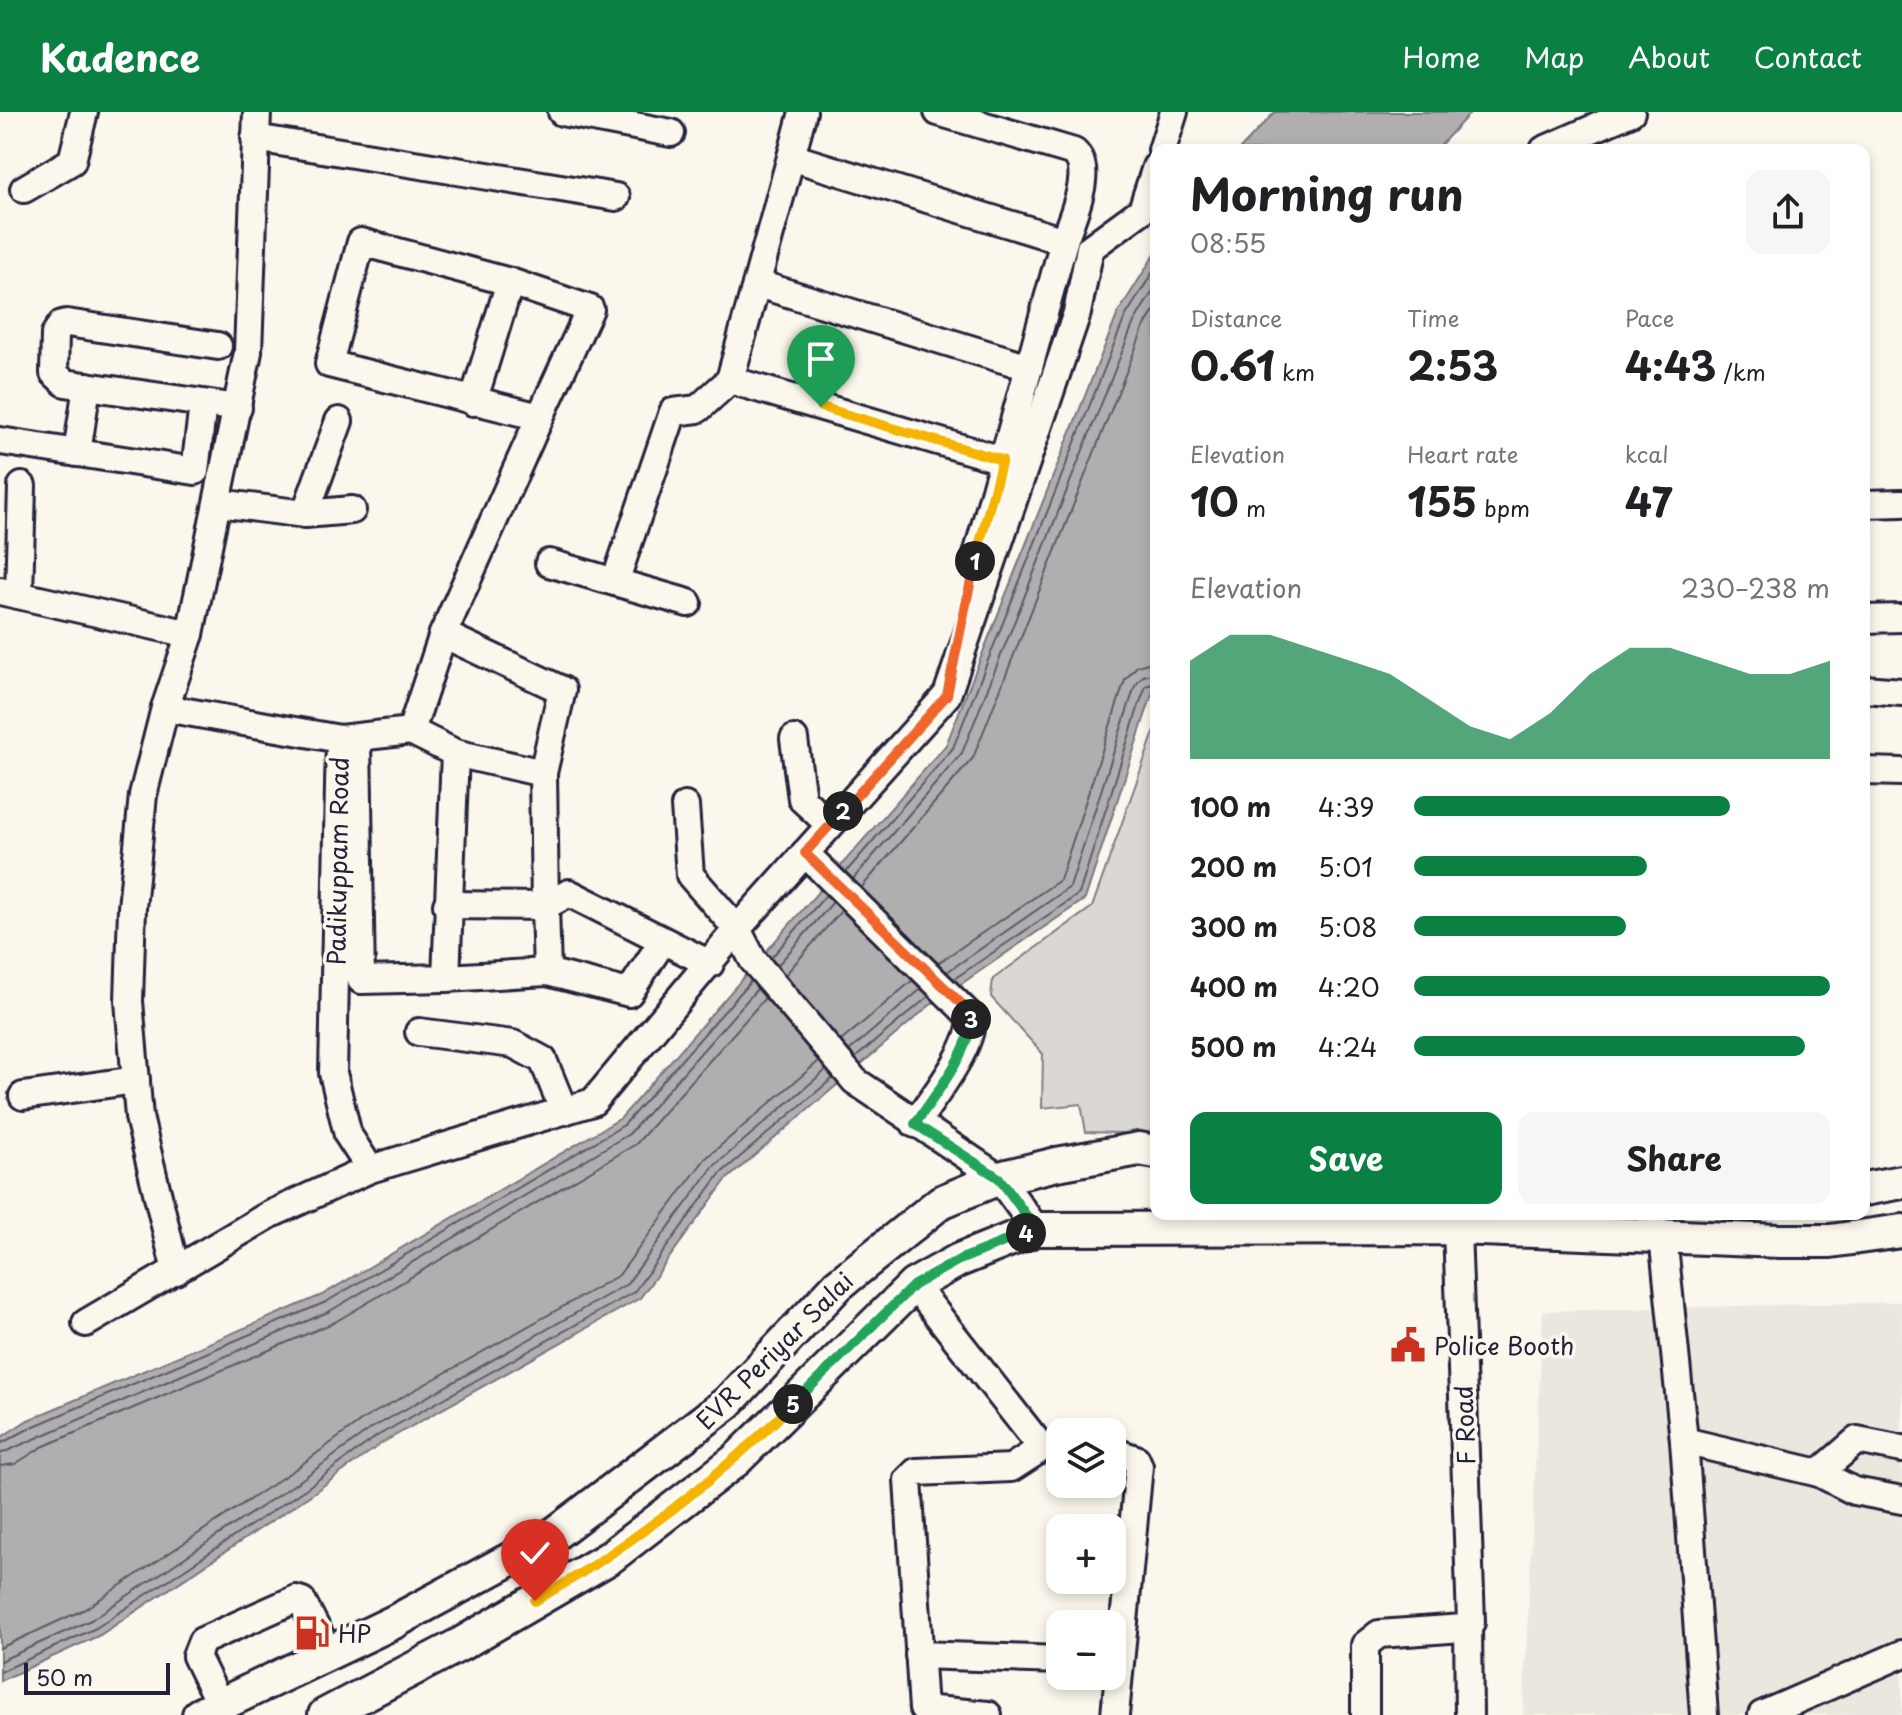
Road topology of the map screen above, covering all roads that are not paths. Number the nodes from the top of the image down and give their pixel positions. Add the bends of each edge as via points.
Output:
1 (84, 112) edge
2 (257, 112) edge
3 (562, 112) edge
4 (803, 112) edge
5 (938, 112) edge
6 (1174, 112) edge
7 (1631, 112) edge
8 (671, 133) dead end
9 (255, 138) junction
10 (1164, 144) edge
11 (1558, 144) edge
12 (791, 157) junction
13 (1150, 185) edge
14 (24, 189) dead end
15 (616, 197) dead end
16 (1064, 241) junction
17 (510, 282) junction
18 (758, 284) junction
19 (218, 346) dead end
20 (1029, 367) junction
21 (730, 380) junction
22 (87, 386) junction
23 (473, 402) junction
24 (203, 404) junction
25 (238, 408) junction
26 (540, 417) junction
27 (339, 421) dead end
28 (0, 441) edge
29 (77, 453) junction
30 (1002, 460) junction
31 (22, 486) dead end
32 (218, 503) junction
33 (1902, 503) edge
34 (1870, 504) edge
35 (352, 510) dead end
36 (305, 514) junction
37 (549, 563) dead end
38 (615, 582) junction
39 (9, 593) edge
40 (688, 603) dead end
41 (1902, 618) edge
42 (1870, 619) edge
43 (190, 634) junction
44 (443, 634) junction
45 (1870, 689) edge
46 (1902, 692) edge
47 (947, 695) junction
48 (165, 708) junction
49 (411, 731) junction
50 (348, 738) junction
51 (794, 739) dead end
52 (455, 753) junction
53 (1870, 771) edge
54 (1902, 772) edge
55 (543, 773) junction
56 (685, 806) dead end
57 (830, 825) junction
58 (805, 853) junction
59 (447, 905) junction
60 (545, 906) junction
61 (737, 929) junction
62 (662, 942) junction
63 (710, 964) junction
64 (547, 972) junction
65 (446, 978) junction
66 (419, 1032) dead end
67 (136, 1080) junction
68 (23, 1096) dead end
69 (564, 1111) junction
70 (915, 1124) junction
71 (1150, 1151) edge
72 (370, 1169) junction
73 (999, 1178) junction
74 (1902, 1182) edge
75 (1870, 1188) edge
76 (1185, 1221) edge
77 (1457, 1228) junction
78 (1036, 1229) junction
79 (1902, 1231) edge
80 (1663, 1236) junction
81 (176, 1271) junction
82 (914, 1285) junction
83 (86, 1323) dead end
84 (1046, 1441) edge
85 (1684, 1441) junction
86 (1902, 1449) edge
87 (1046, 1450) edge
88 (1126, 1456) edge
89 (1819, 1473) junction
90 (1902, 1500) edge
91 (1122, 1610) edge
92 (1469, 1624) junction
93 (329, 1653) junction
94 (1902, 1654) edge
95 (919, 1655) junction
96 (1046, 1660) edge
97 (1115, 1690) edge
98 (210, 1710) edge
99 (325, 1715) edge
100 (988, 1715) edge
101 (1115, 1715) edge
102 (1365, 1715) edge
103 (1469, 1715) edge
104 (1704, 1715) edge
105 (1762, 1715) edge

1 - 14 street via 72,161
2 - 9 street
3 - 8 street
4 - 12 street
5 - 16 street via 1080,158 1084,174
6 - 10 street
7 - 11 street
9 - 15 street
9 - 25 street via 248,352
12 - 16 street
12 - 18 street
13 - 47 street via 1142,210 1090,248 1077,313
16 - 20 street
17 - 23 street
17 - 23 street via 361,242 329,364
17 - 26 street via 590,309
18 - 20 street
18 - 21 street
19 - 22 street via 62,324 55,334 56,378
20 - 30 street
21 - 30 street
21 - 38 street via 698,409 673,412
22 - 24 street
22 - 29 street
23 - 26 street
24 - 25 street
24 - 29 street via 195,471
25 - 32 street
26 - 44 street
27 - 36 street
28 - 29 street
30 - 47 street via 966,595
31 - 39 street
32 - 36 street
32 - 43 street
33 - 34 street
35 - 36 street
37 - 38 street
38 - 40 street
39 - 43 street
41 - 42 street
43 - 48 street
44 - 49 street
44 - 55 street via 562,690
45 - 46 street
47 - 57 street
48 - 50 street, Padikuppam Road
48 - 67 street via 143,795 132,908 129,1001
49 - 50 street
49 - 52 street
50 - 65 street via 361,980
50 - 72 street, Padikuppam Road via 333,1073 348,1135
51 - 57 street via 802,799
52 - 55 street
52 - 59 street
53 - 54 street
55 - 60 street
56 - 61 street via 690,875
57 - 58 street
58 - 61 street
58 - 70 street via 968,1010 972,1023 947,1077
59 - 60 street
59 - 65 street
60 - 62 street via 569,893
60 - 64 street
61 - 63 street
61 - 70 street via 753,960 855,1081
62 - 63 street
62 - 64 street via 629,993
63 - 69 street via 593,1102
64 - 65 street
66 - 69 street via 513,1044 543,1060
67 - 68 street
67 - 81 street via 139,1117
69 - 72 street
70 - 73 street
71 - 73 main road, EVR Periyar Salai
72 - 81 street via 269,1215
73 - 78 street
73 - 93 main road, EVR Periyar Salai via 941,1202 893,1237 838,1285 727,1403 548,1539
74 - 75 main road
76 - 77 main road
76 - 78 main road
77 - 80 main road
77 - 92 street, F Road
78 - 82 main road
79 - 80 main road via 1830,1241
80 - 85 street
81 - 83 street
82 - 84 street
82 - 99 main road via 736,1460 609,1558
85 - 89 street
85 - 104 street
86 - 89 street via 1857,1440
87 - 95 street via 1011,1468 909,1476
88 - 91 street via 1139,1466
89 - 90 street via 1854,1491
92 - 102 street via 1379,1634 1363,1651
92 - 103 street, F Road
93 - 98 main road, EVR Periyar Salai
93 - 98 street via 302,1601 288,1600 202,1641 196,1656
94 - 105 street
95 - 96 street
95 - 100 street via 924,1710
97 - 101 street

